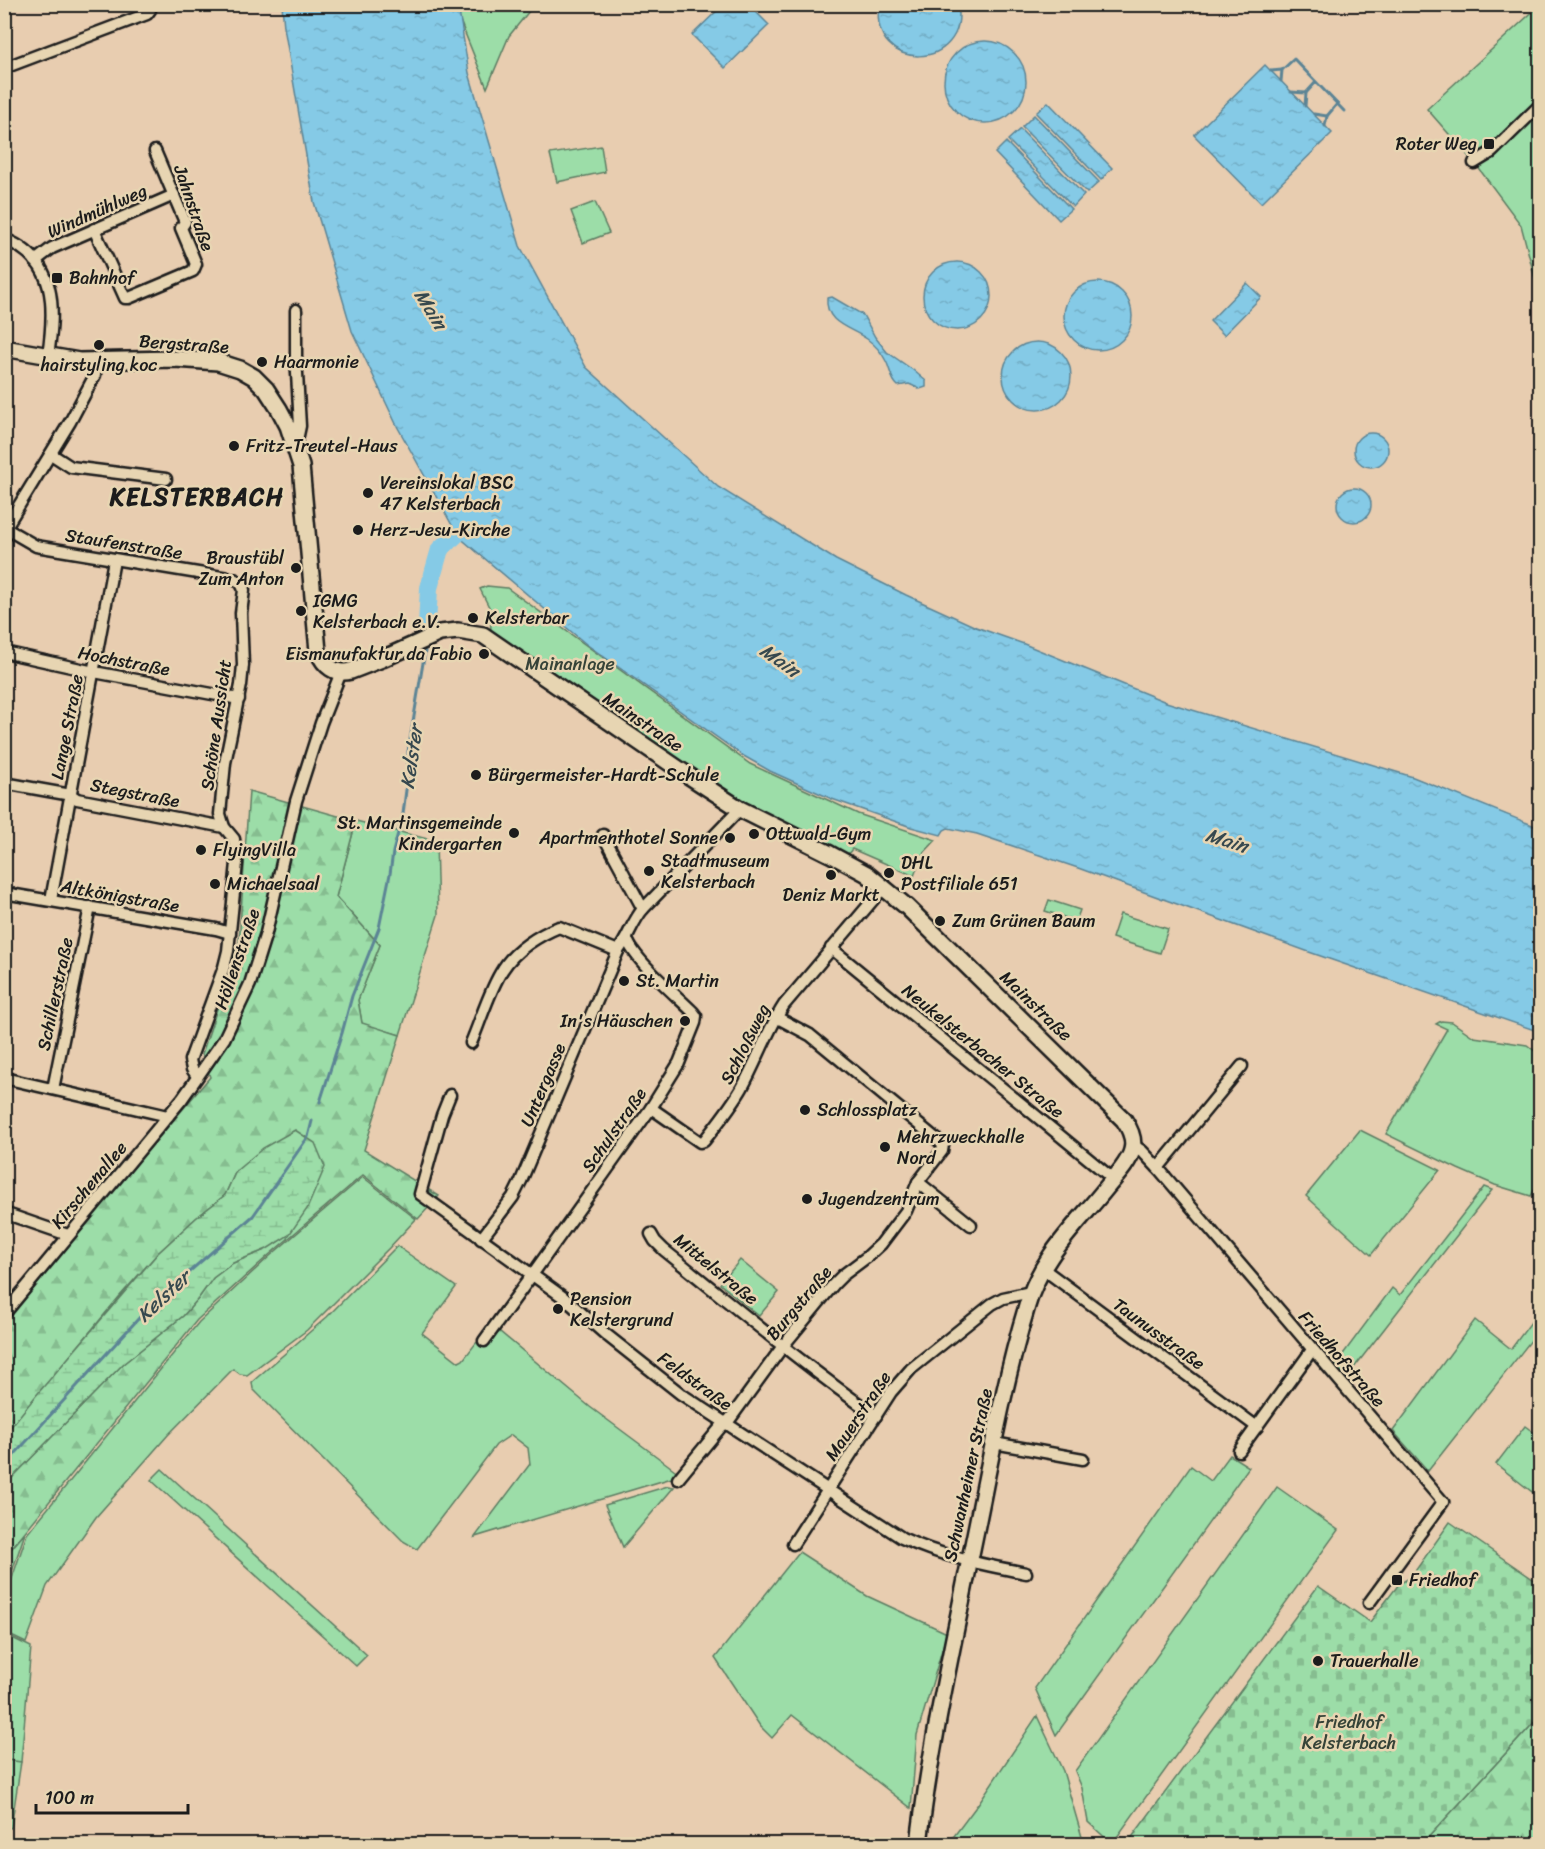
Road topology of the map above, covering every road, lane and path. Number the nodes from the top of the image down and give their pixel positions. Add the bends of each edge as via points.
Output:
1 (151, 4) edge
2 (4, 68) edge
3 (1540, 105) edge
4 (155, 151) dead end
5 (1474, 163) dead end
6 (174, 195) junction
7 (94, 229) junction
8 (4, 239) edge
9 (35, 261) junction
10 (296, 310) dead end
11 (4, 348) edge
12 (48, 356) junction
13 (96, 360) junction
14 (295, 448) junction
15 (51, 454) junction
16 (166, 479) dead end
17 (5, 529) edge
18 (114, 560) junction
19 (241, 583) joint
20 (4, 652) edge
21 (94, 672) junction
22 (341, 672) junction
23 (239, 699) junction
24 (4, 783) edge
25 (71, 795) junction
26 (740, 809) junction
27 (225, 827) junction
28 (603, 835) dead end
29 (884, 887) junction
30 (4, 893) edge
31 (51, 900) junction
32 (90, 907) junction
33 (643, 909) junction
34 (230, 933) junction
35 (627, 939) junction
36 (831, 948) junction
37 (618, 951) junction
38 (776, 1017) junction
39 (471, 1043) dead end
40 (1242, 1066) dead end
41 (197, 1076) junction
42 (4, 1078) edge
43 (52, 1089) junction
44 (450, 1095) dead end
45 (651, 1108) junction
46 (168, 1116) junction
47 (1133, 1145) junction
48 (1158, 1168) junction
49 (1113, 1179) junction
50 (918, 1182) junction
51 (4, 1213) edge
52 (971, 1225) dead end
53 (651, 1234) dead end
54 (68, 1235) junction
55 (481, 1239) junction
56 (1042, 1268) junction
57 (532, 1275) junction
58 (1031, 1292) junction
59 (4, 1314) edge
60 (483, 1341) dead end
61 (783, 1346) junction
62 (1312, 1350) junction
63 (876, 1416) junction
64 (725, 1423) junction
65 (1257, 1427) junction
66 (994, 1443) junction
67 (1239, 1451) dead end
68 (1083, 1459) dead end
69 (678, 1479) dead end
70 (828, 1490) junction
71 (793, 1544) dead end
72 (970, 1561) junction
73 (1026, 1573) dead end
74 (1369, 1603) dead end
75 (919, 1845) edge

1 - 2 street via 147,14
3 - 5 street via 1492,152
4 - 6 street, Jahnstraße
6 - 7 street, Windmühlweg
6 - 7 street, Jahnstraße via 196,268 129,298 125,298
7 - 9 street, Windmühlweg via 52,248
8 - 9 street
9 - 12 street via 49,282 52,303
10 - 14 street via 300,426
11 - 12 street, Bergstraße
12 - 13 street, Bergstraße
13 - 14 street, Bergstraße via 175,359 218,362 240,369 254,377 272,397
13 - 15 street via 95,375
14 - 22 street, Bergstraße via 301,466 318,651 328,667
15 - 16 street via 71,466
15 - 17 street
17 - 18 street, Staufenstraße via 36,546
18 - 19 street, Staufenstraße
18 - 21 street, Lange Straße
19 - 23 street, Schöne Aussicht via 243,665
20 - 21 street, Hochstraße
21 - 23 street, Hochstraße
21 - 25 street, Lange Straße
22 - 26 street, Mainstraße via 440,633 483,635
22 - 41 street, Höllenstraße via 296,801 266,933 250,984 224,1039
23 - 27 street, Schöne Aussicht via 221,798 220,814
24 - 25 street, Stegstraße
25 - 27 street, Stegstraße
25 - 31 street, Lange Straße
26 - 29 street, Mainstraße via 867,874
26 - 33 street, Untergasse
27 - 34 street, Schöne Aussicht via 234,839 237,863
28 - 33 street
29 - 36 street, Schloßweg
29 - 47 street, Mainstraße via 1124,1120
30 - 31 street, Altkönigstraße
31 - 32 street, Altkönigstraße
32 - 34 street, Altkönigstraße
32 - 43 street, Schillerstraße
33 - 35 street, Untergasse
34 - 41 street, Schöne Aussicht via 224,967 190,1060
35 - 37 street, Untergasse
35 - 45 street, Schulstraße via 641,960 696,1016 679,1063
36 - 38 street, Schloßweg
36 - 49 street, Neukelsterbacher Straße
37 - 39 street via 559,927 529,944 499,975
37 - 55 street, Untergasse via 521,1181
38 - 45 street, Schloßweg via 743,1086 704,1141
38 - 50 street, Burgstraße via 810,1035 943,1145
40 - 48 street
41 - 46 street, Kirschenallee
42 - 43 street
43 - 46 street
44 - 55 street, Feldstraße via 420,1194
45 - 57 street, Schulstraße
46 - 54 street, Kirschenallee
47 - 48 street, Friedhofstraße
47 - 49 street, Schwanheimer Straße
48 - 62 street, Friedhofstraße
49 - 56 street, Schwanheimer Straße
50 - 52 street
50 - 61 street, Burgstraße via 906,1211 881,1244 838,1280
51 - 54 street
53 - 61 street, Mittelstraße via 664,1250
54 - 59 street, Kirschenallee
55 - 57 street, Feldstraße
56 - 58 street, Schwanheimer Straße
56 - 65 street, Taunusstraße
57 - 60 street, Schulstraße
57 - 64 street, Feldstraße via 681,1394
58 - 63 street, Mauerstraße via 992,1304 905,1375
58 - 66 street, Schwanheimer Straße
61 - 63 street, Mittelstraße
61 - 64 street, Burgstraße
62 - 65 street
62 - 74 street, Friedhofstraße via 1443,1502
63 - 70 street, Mauerstraße
64 - 69 street, Burgstraße
64 - 70 street, Feldstraße
65 - 67 street
66 - 68 street
66 - 72 street, Schwanheimer Straße
70 - 71 street, Mauerstraße
70 - 72 street, Feldstraße via 902,1538
72 - 73 street, Feldstraße
72 - 75 street, Schwanheimer Straße via 929,1767

